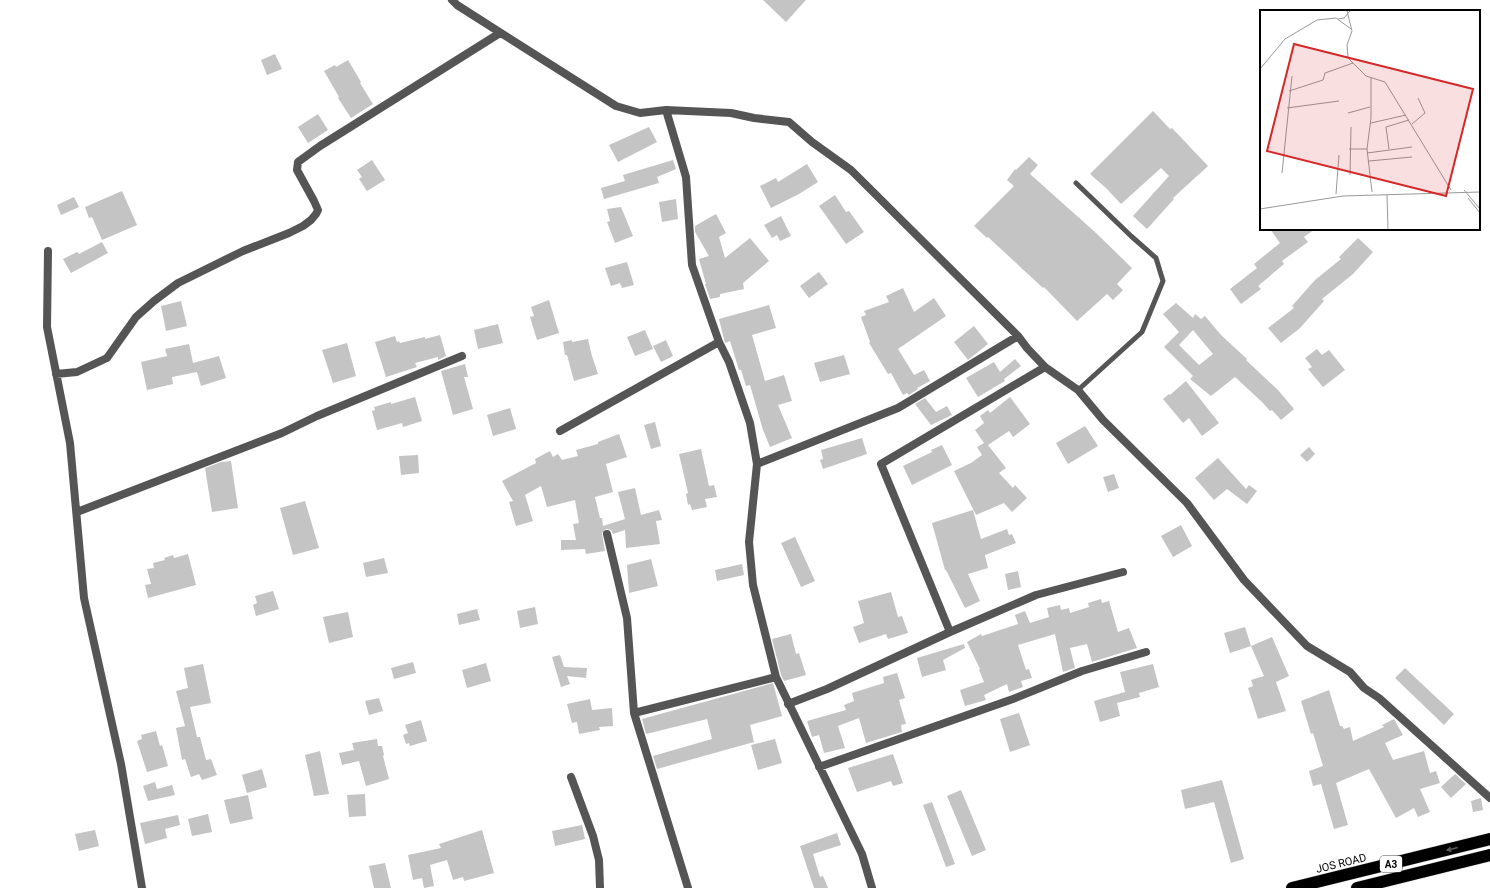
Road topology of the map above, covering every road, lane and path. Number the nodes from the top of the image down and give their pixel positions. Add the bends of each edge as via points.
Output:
1 (452, 0) edge
2 (500, 33) junction
3 (666, 110) junction
4 (1076, 183) dead end
5 (48, 251) dead end
6 (1018, 336) junction
7 (719, 342) junction
8 (462, 356) dead end
9 (1045, 367) junction
10 (56, 374) junction
11 (1078, 390) junction
12 (560, 431) dead end
13 (757, 464) junction
14 (77, 512) junction
15 (607, 534) dead end
16 (1123, 572) dead end
17 (950, 632) junction
18 (1146, 652) dead end
19 (776, 677) junction
20 (788, 704) junction
21 (634, 713) junction
22 (819, 767) junction
23 (571, 777) dead end
24 (1490, 798) edge
25 (1490, 839) edge
26 (1490, 854) edge
27 (142, 888) edge
28 (600, 888) edge
29 (688, 888) edge
30 (872, 888) edge
31 (1292, 888) edge
32 (1356, 888) edge

1 - 2 street
2 - 3 street via 616,106 640,112
2 - 10 street via 298,162 297,170 318,210 312,220 294,231 243,250 178,283 136,317 107,358 77,372
3 - 6 street via 731,113 789,122 851,170
3 - 7 street via 686,177 692,265
4 - 11 lane via 1156,258 1163,281 1142,332
5 - 10 street via 47,327
6 - 9 street
6 - 13 street via 898,408
7 - 12 street
7 - 13 street via 729,362 750,423
8 - 14 street via 282,433
9 - 11 street
9 - 17 street via 882,464
10 - 14 street via 70,443
11 - 24 street via 1103,420 1186,503 1244,580 1307,646 1350,672 1364,688 1379,698
13 - 19 street via 749,542 752,585
14 - 27 street via 84,598 121,764
15 - 21 street via 627,618
16 - 17 street via 1036,595
17 - 20 street via 827,689
18 - 22 street via 1082,671 1013,699
19 - 20 street
19 - 21 street
20 - 22 street
21 - 29 street
22 - 30 street via 862,854
23 - 28 street via 593,836 599,860
25 -> 31 highway, JOS ROAD / A3
26 - 32 highway, A3

